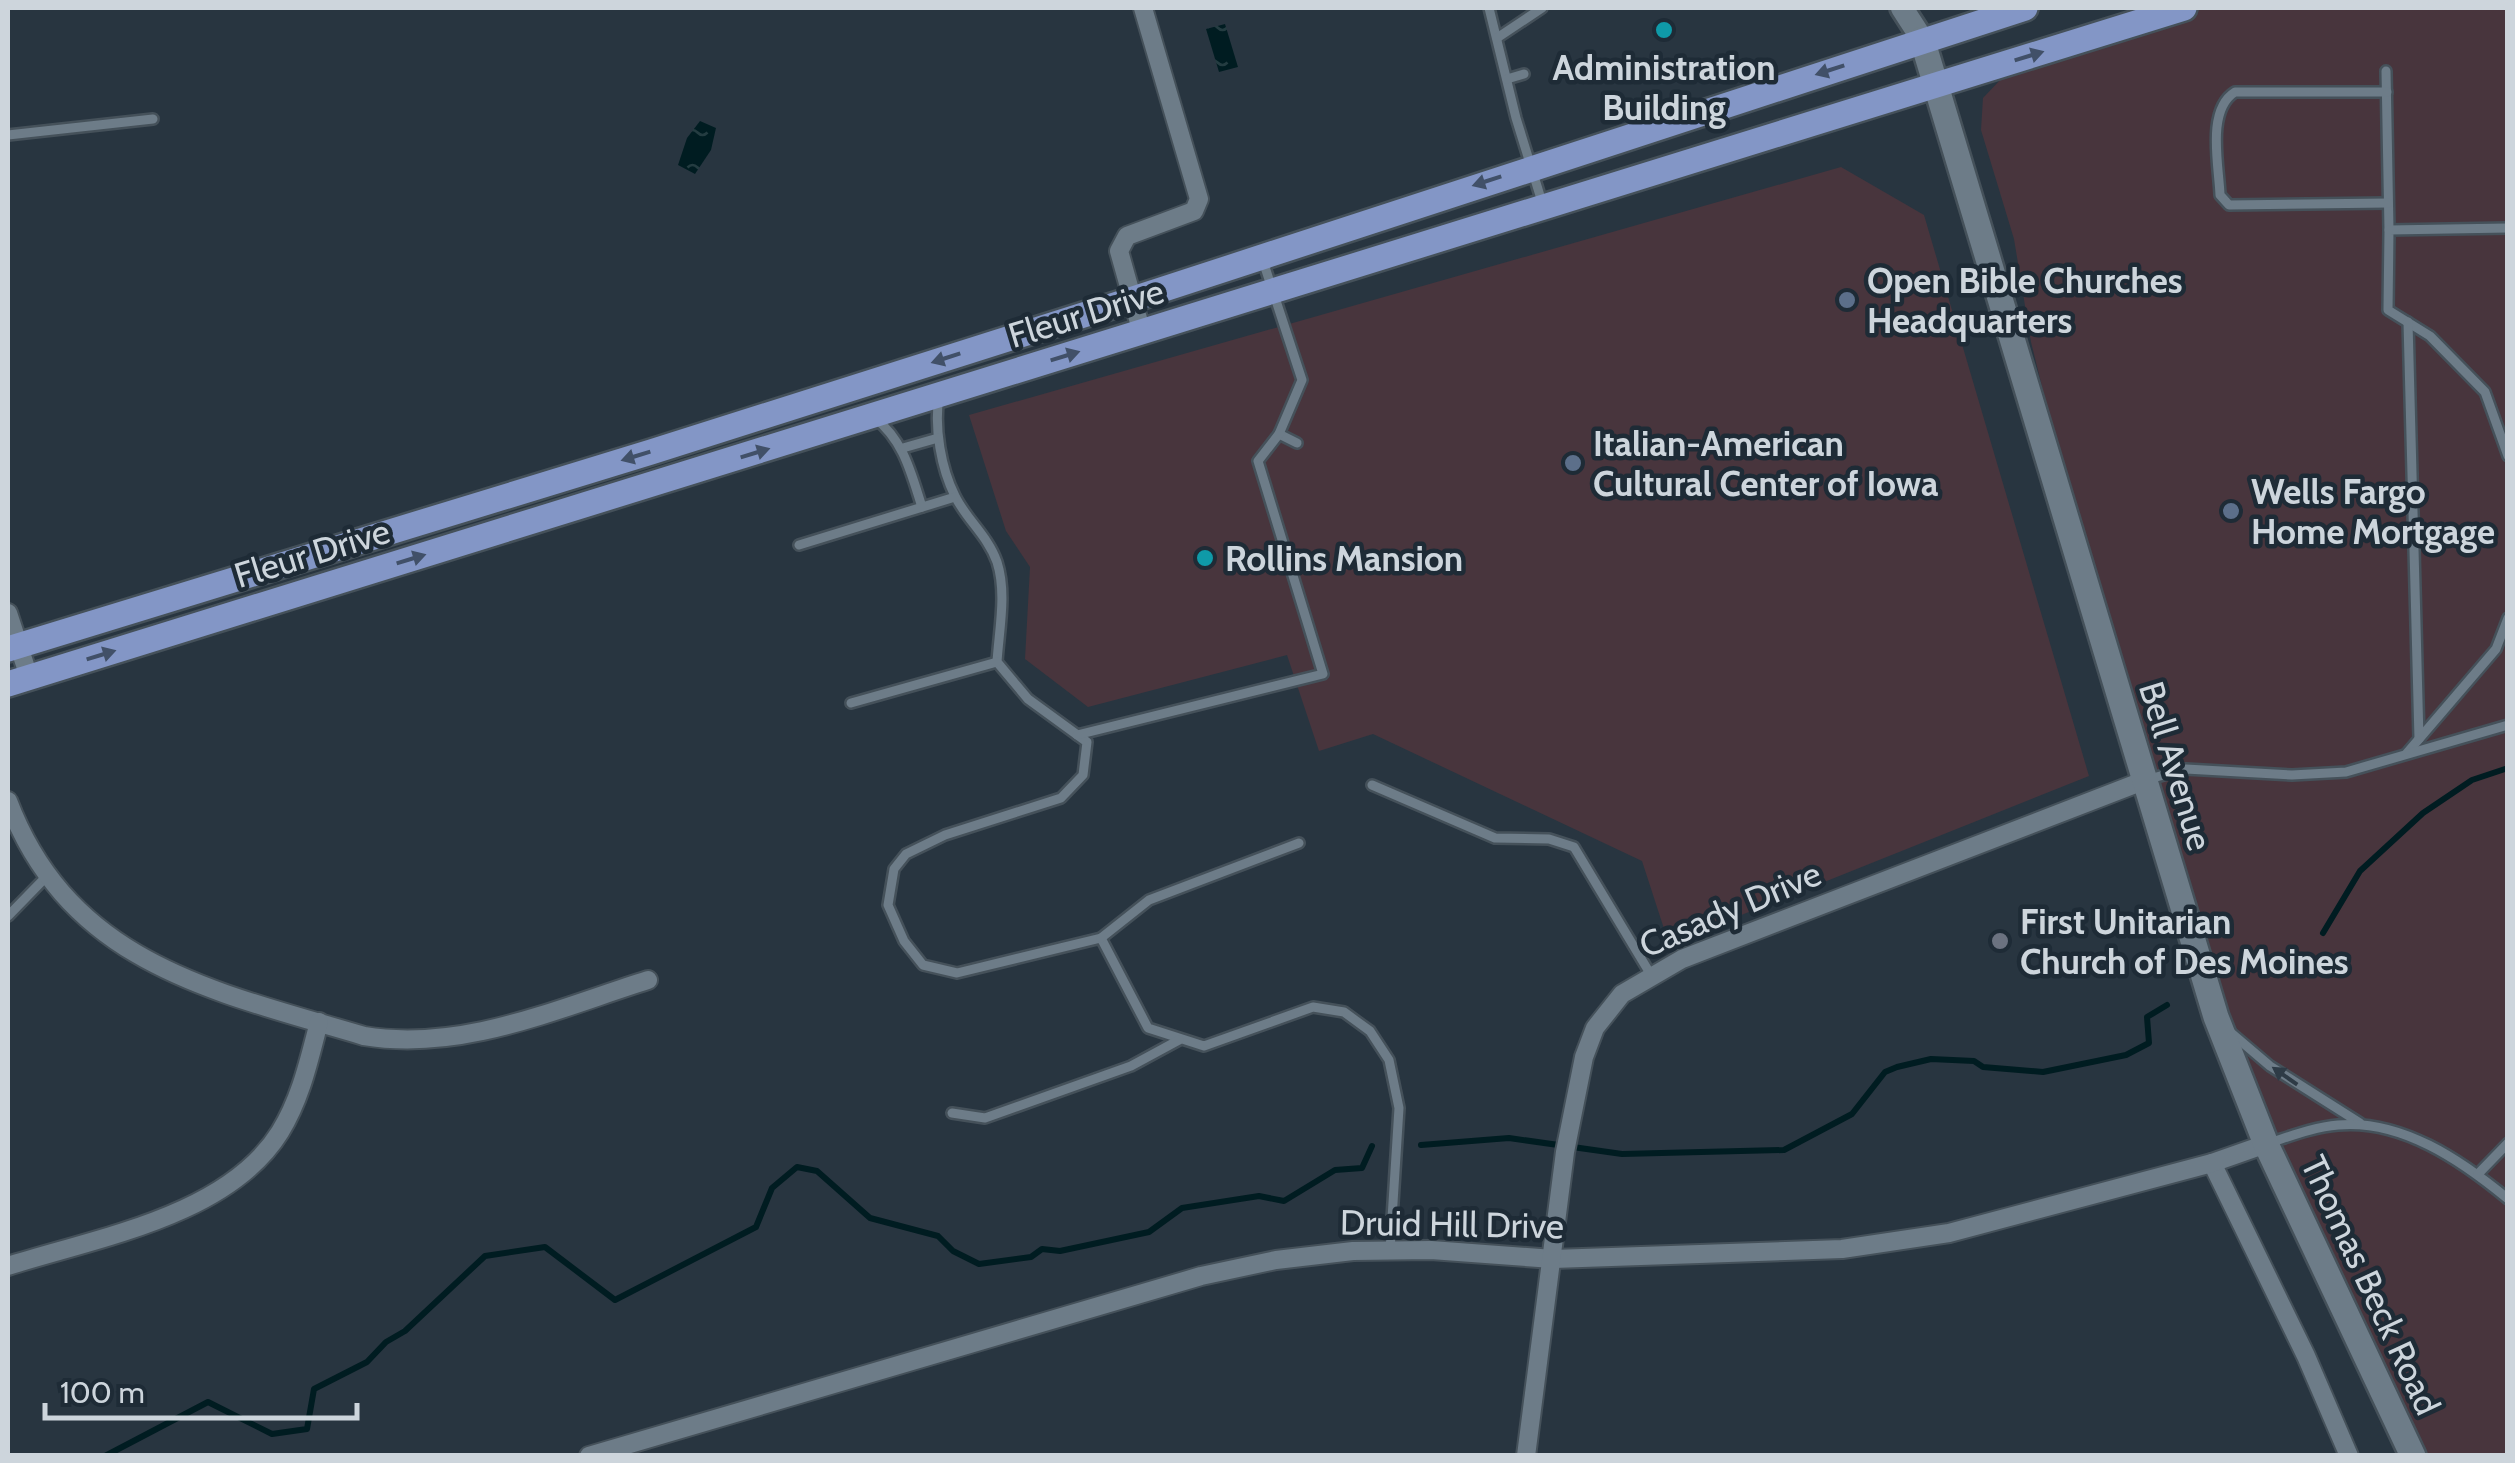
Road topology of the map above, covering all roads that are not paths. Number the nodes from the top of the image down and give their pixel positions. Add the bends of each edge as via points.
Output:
1 (1143, 8) edge
2 (1488, 8) edge
3 (1542, 8) edge
4 (1902, 8) edge
5 (1926, 8) edge
6 (2025, 8) edge
7 (2184, 8) edge
8 (1497, 38) junction
9 (1922, 39) junction
10 (2386, 71) dead end
11 (1524, 74) dead end
12 (1507, 79) junction
13 (1936, 83) junction
14 (2386, 92) junction
15 (153, 120) dead end
16 (8, 135) edge
17 (1532, 167) junction
18 (2388, 203) junction
19 (1544, 207) junction
20 (2508, 228) edge
21 (2389, 230) junction
22 (1262, 256) junction
23 (1272, 292) junction
24 (1131, 299) junction
25 (2408, 322) junction
26 (1142, 333) junction
27 (940, 396) junction
28 (873, 416) junction
29 (1279, 434) junction
30 (938, 438) junction
31 (1296, 443) dead end
32 (903, 448) junction
33 (2508, 456) edge
34 (955, 497) junction
35 (922, 507) junction
36 (799, 545) dead end
37 (8, 613) edge
38 (2508, 618) edge
39 (13, 647) edge
40 (997, 662) junction
41 (18, 681) edge
42 (851, 703) dead end
43 (2508, 725) edge
44 (1078, 736) junction
45 (2419, 739) junction
46 (2405, 755) junction
47 (2143, 781) junction
48 (1372, 785) dead end
49 (8, 801) edge
50 (1299, 844) dead end
51 (46, 877) junction
52 (8, 916) edge
53 (1101, 938) junction
54 (1650, 976) junction
55 (648, 980) dead end
56 (2216, 1018) junction
57 (319, 1022) junction
58 (1179, 1040) junction
59 (952, 1113) dead end
60 (2362, 1125) junction
61 (2508, 1143) edge
62 (2266, 1144) junction
63 (2212, 1163) junction
64 (2478, 1174) junction
65 (2508, 1199) edge
66 (1390, 1250) junction
67 (1554, 1259) junction
68 (8, 1266) edge
69 (589, 1456) edge
70 (1526, 1456) edge
71 (2349, 1456) edge
72 (2413, 1456) edge

1 - 24 street via 1199,200 1194,211 1128,236 1118,250
2 - 8 lane
3 - 8 lane
4 - 9 street, Bell Avenue
5 - 9 street, Bell Avenue
6 - 9 main road, Fleur Drive
13 -> 7 main road, Fleur Drive
8 - 12 lane
9 - 13 main road, Bell Avenue
9 -> 17 main road, Fleur Drive
10 - 14 lane
11 - 12 lane
12 - 17 lane
13 - 19 main road, Fleur Drive
13 - 47 main road, Bell Avenue
14 - 18 lane
14 - 18 lane via 2234,92 2224,98 2218,118 2220,195 2230,206
15 - 16 lane
17 - 19 lane
17 -> 22 main road, Fleur Drive
18 - 21 lane
19 - 23 main road, Fleur Drive
20 - 21 lane
21 - 25 lane via 2388,310
22 - 23 lane
22 - 24 main road, Fleur Drive
23 - 26 main road, Fleur Drive
23 - 29 lane via 1302,380
24 - 26 street
24 -> 39 main road, Fleur Drive
25 - 33 lane via 2484,392
25 - 45 lane
27 -> 26 main road, Fleur Drive
27 - 28 main road, Fleur Drive
27 - 30 lane
28 - 32 lane
41 -> 28 main road, Fleur Drive
29 - 31 lane
29 - 44 lane via 1258,461 1323,674
30 - 32 lane
30 - 34 lane
32 - 35 lane
34 - 35 lane
34 - 40 lane via 997,562
35 - 36 lane
37 - 39 street
38 - 45 lane via 2496,649
39 - 41 street
40 - 42 lane
40 - 44 lane via 1028,699
43 - 46 lane
44 - 53 lane via 1087,742 1083,775 1062,798 945,834 906,854 894,869 888,905 922,964 957,973
45 - 46 lane
46 - 47 lane via 2346,772 2186,769
47 - 54 street, Casady Drive
47 - 56 main road, Bell Avenue
48 - 54 lane via 1495,838 1574,848
49 - 51 street
50 - 53 lane via 1149,900
51 - 52 lane
51 - 57 street via 115,944 172,974
53 - 58 lane via 1148,1028
54 - 67 street, Casady Drive via 1622,994 1595,1028 1584,1057
55 - 57 street via 441,1040 390,1040
60 -> 56 lane via 2270,1066
56 - 62 main road, Bell Avenue
57 - 68 street via 300,1093 280,1131 238,1179 162,1218
58 - 59 lane via 1130,1066 985,1118
58 - 66 lane via 1204,1046 1313,1007 1344,1012 1370,1031 1389,1060 1399,1108
60 - 62 lane via 2318,1128
60 - 64 lane via 2406,1136
61 - 64 lane
62 - 63 street
62 - 72 main road, Thomas Beck Road
63 - 67 street, Druid Hill Drive via 1949,1233 1842,1250
63 - 71 street
64 - 65 lane
66 - 67 street, Druid Hill Drive
66 - 69 street, Druid Hill Drive via 1276,1260 1201,1276
67 - 70 street, Casady Drive

